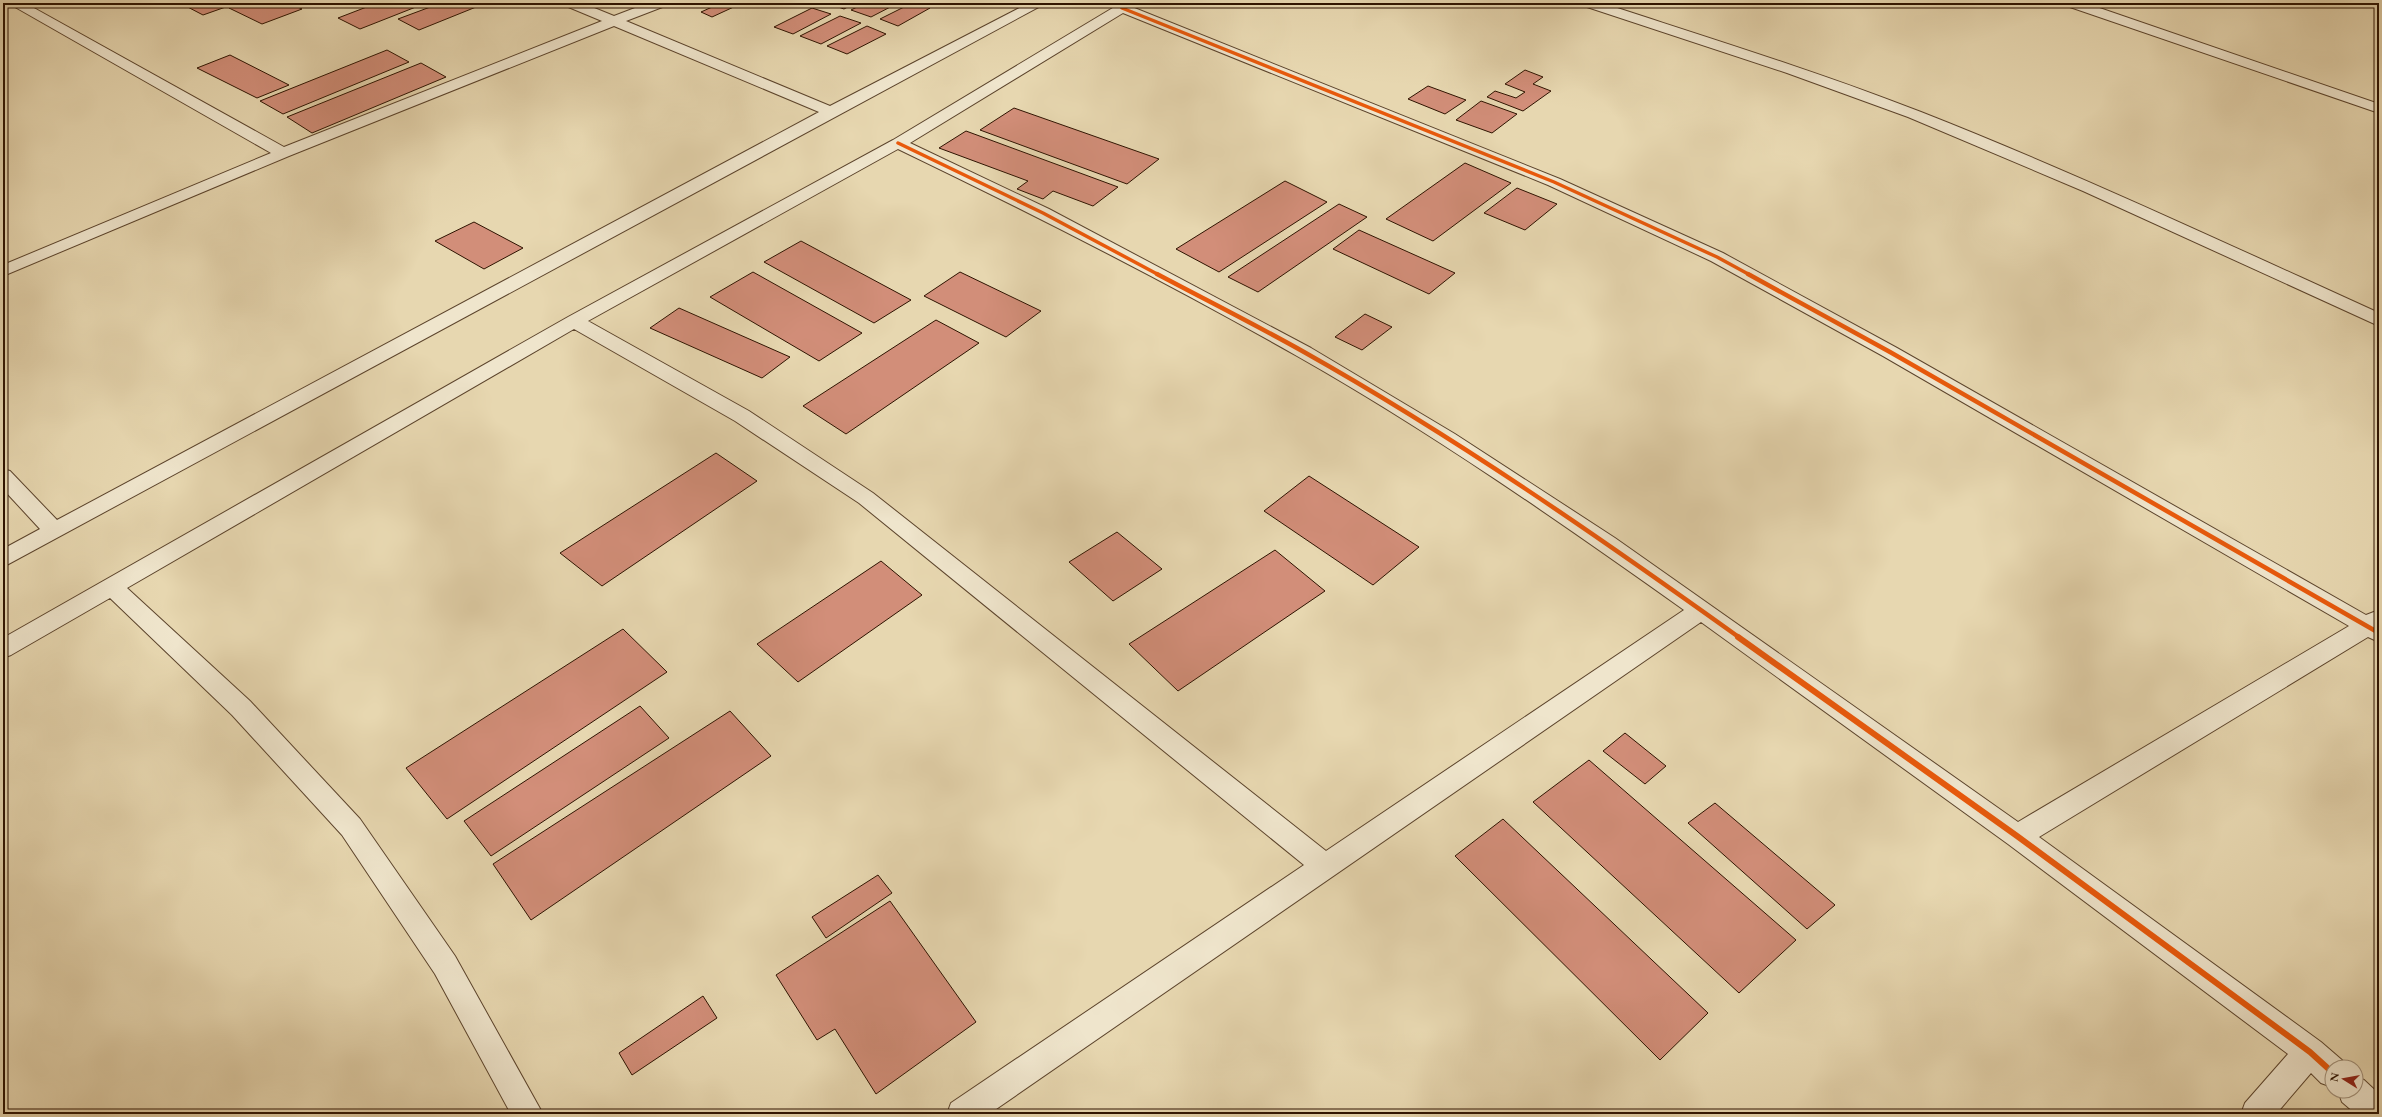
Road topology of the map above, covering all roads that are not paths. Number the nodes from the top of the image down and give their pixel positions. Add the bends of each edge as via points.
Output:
1 (15, 3) edge
2 (571, 3) edge
3 (660, 3) edge
4 (1039, 3) edge
5 (1589, 3) edge
6 (2072, 3) edge
7 (1126, 6) edge
8 (614, 22) junction
9 (2379, 109) edge
10 (831, 112) junction
11 (898, 143) junction
12 (283, 153) junction
13 (3, 271) edge
14 (2379, 320) edge
15 (574, 321) junction
16 (3, 476) edge
17 (54, 531) junction
18 (3, 559) edge
19 (112, 587) junction
20 (1701, 610) junction
21 (2375, 625) edge
22 (3, 649) edge
23 (2017, 836) junction
24 (1326, 866) junction
25 (2310, 1052) junction
26 (2324, 1065) edge
27 (2362, 1099) edge
28 (528, 1114) edge
29 (962, 1114) edge
30 (2256, 1114) edge
31 (2379, 1114) edge

1 - 12 street
2 - 8 street
3 - 8 street
4 - 10 street
5 - 14 street via 1912,114 2082,186
6 - 9 street
7 - 11 street
7 - 21 street via 1554,182 1717,257
8 - 10 street
8 - 12 street
10 - 17 street
11 - 15 street
11 - 20 street via 1044,213 1304,352 1448,438
12 - 13 street
15 - 19 street
15 - 24 street via 742,416 866,498
16 - 17 street
17 - 18 street
19 - 22 street
19 - 28 street via 241,708 351,827 446,965
20 - 23 street
20 - 24 street
21 - 23 street
23 - 25 street
24 - 29 street
25 - 26 street
25 - 30 street
27 - 31 street

